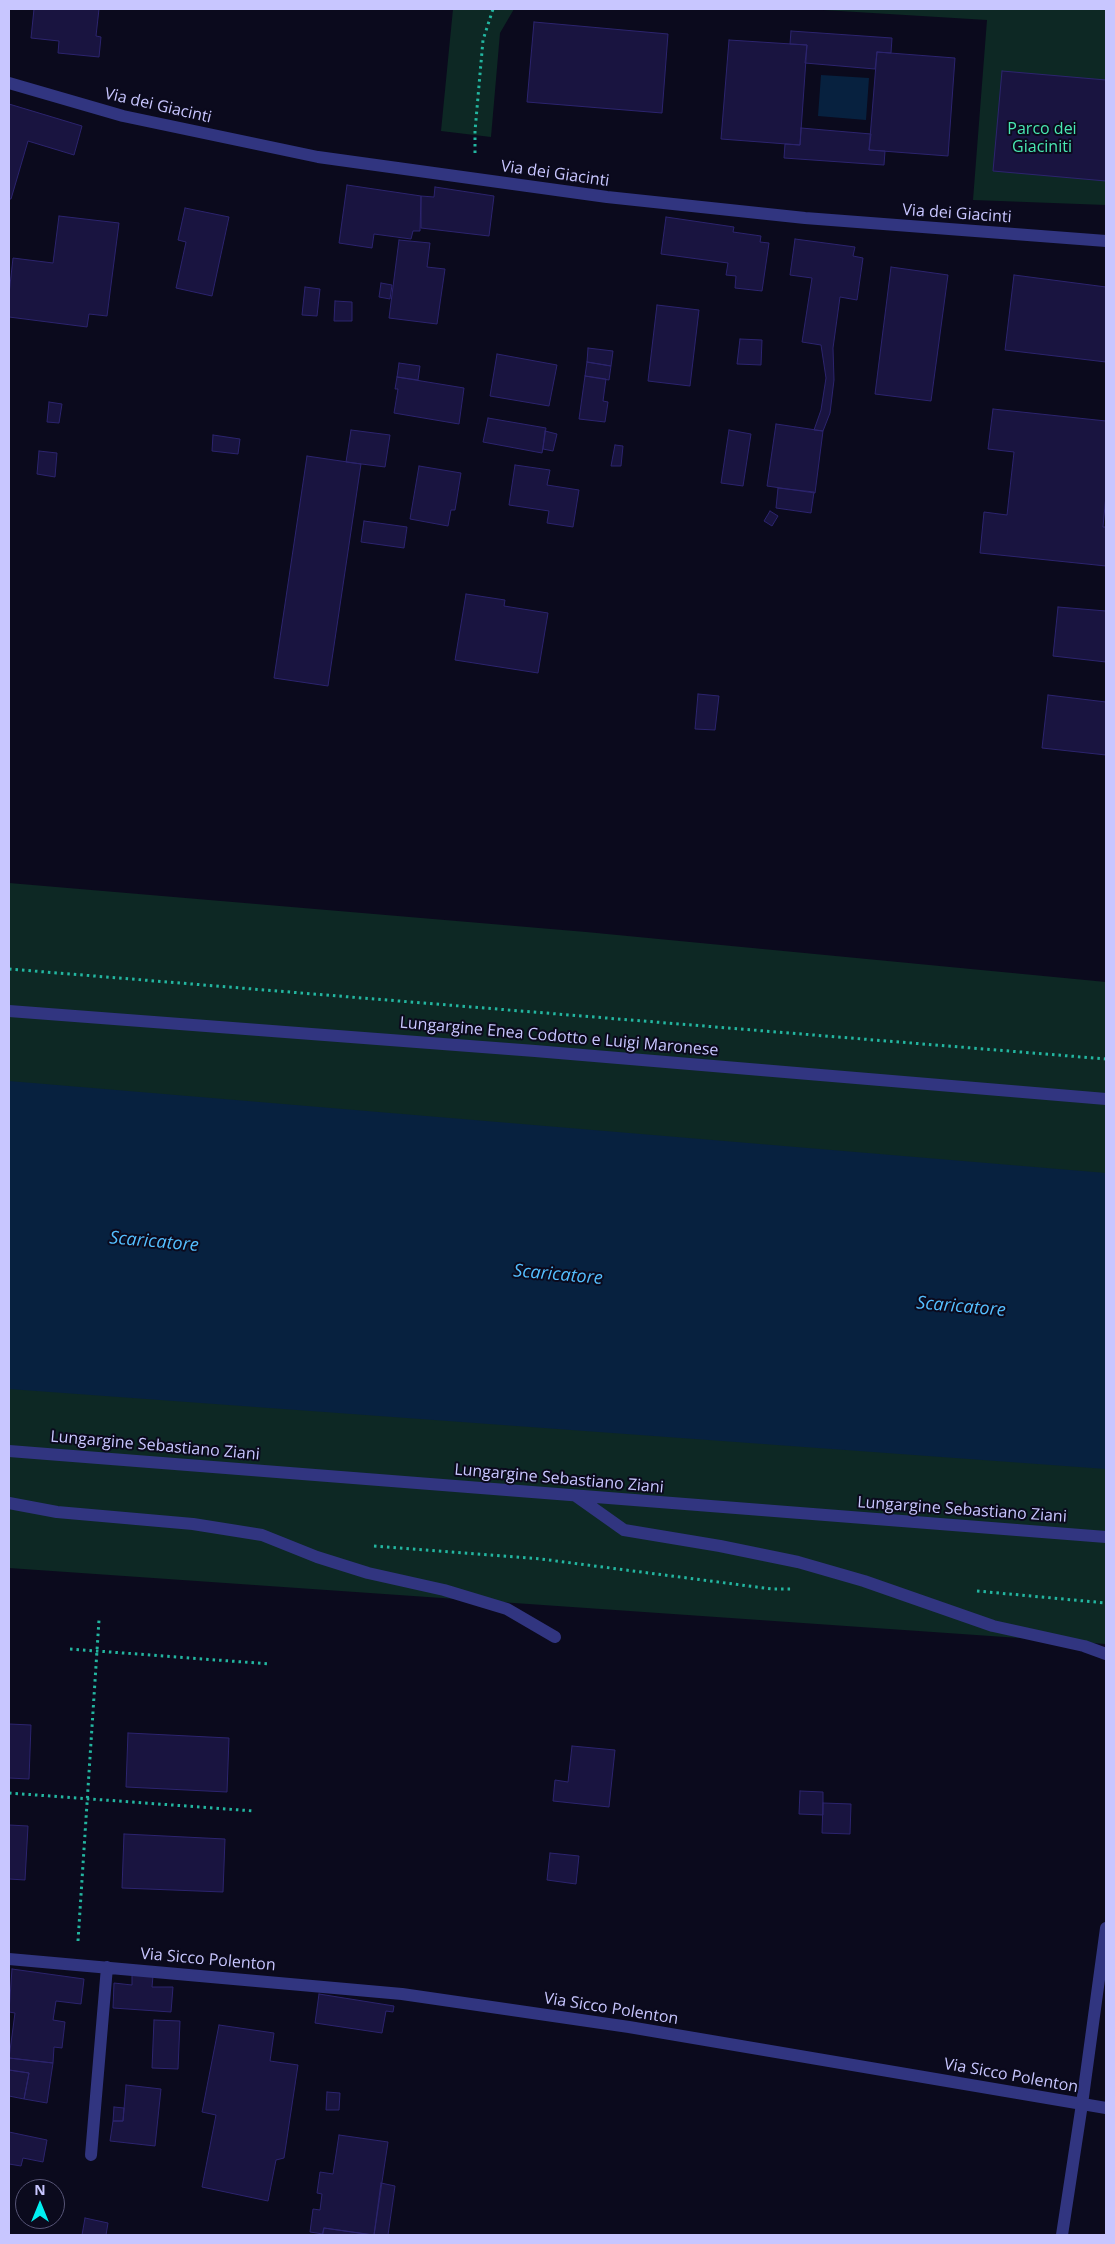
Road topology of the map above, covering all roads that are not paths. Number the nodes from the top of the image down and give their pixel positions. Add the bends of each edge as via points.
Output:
1 (9, 83) edge
2 (1106, 241) edge
3 (9, 1011) edge
4 (1106, 1099) edge
5 (9, 1451) edge
6 (576, 1496) junction
7 (9, 1503) edge
8 (1106, 1537) edge
9 (555, 1637) dead end
10 (1106, 1654) edge
11 (1106, 1928) edge
12 (9, 1959) edge
13 (108, 1967) junction
14 (1082, 2104) junction
15 (1106, 2108) edge
16 (92, 2155) dead end
17 (1062, 2235) edge

1 - 2 street, Via dei Giacinti via 123,116 300,153 475,179 607,198 805,218
3 - 4 street, Lungargine Enea Codotto e Luigi Maronese
5 - 6 street, Lungargine Sebastiano Ziani
6 - 8 street, Lungargine Sebastiano Ziani
6 - 10 street via 624,1530 798,1562 864,1580 993,1626
7 - 9 street via 57,1512 193,1524 262,1535 368,1573 444,1590 507,1609
11 - 14 street
12 - 13 street, Via Sicco Polenton
13 - 14 street, Via Sicco Polenton via 402,1994 629,2027
13 - 16 street
14 - 15 street, Via Sicco Polenton
14 - 17 street

